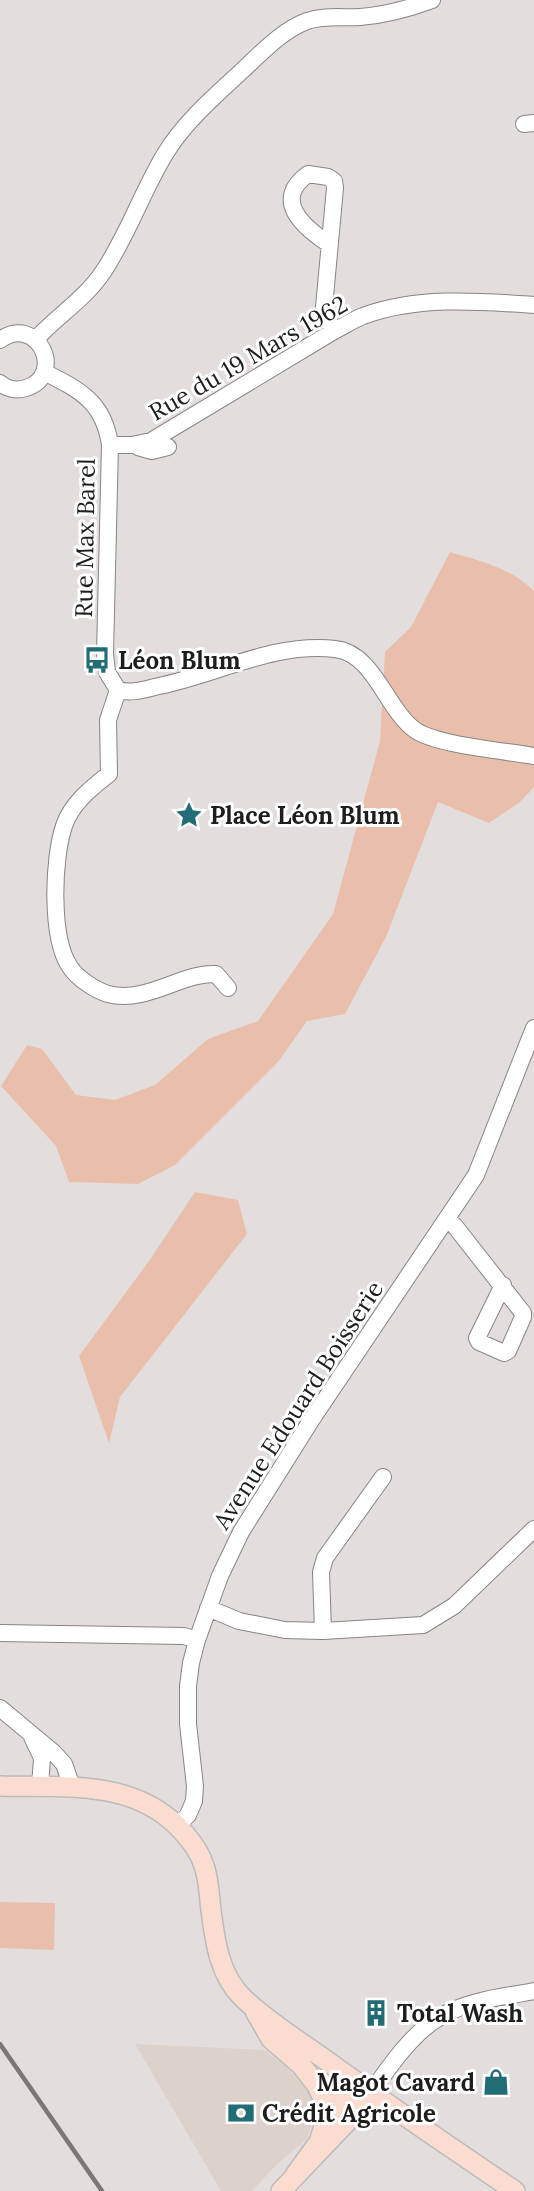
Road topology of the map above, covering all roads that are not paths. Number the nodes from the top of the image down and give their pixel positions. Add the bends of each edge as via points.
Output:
1 (432, 0) edge
2 (329, 244) dead end
3 (534, 305) edge
4 (334, 331) junction
5 (0, 340) edge
6 (36, 340) junction
7 (44, 372) junction
8 (1, 388) edge
9 (110, 445) junction
10 (132, 445) junction
11 (167, 447) dead end
12 (118, 690) junction
13 (534, 755) edge
14 (228, 988) dead end
15 (534, 1028) edge
16 (447, 1219) junction
17 (503, 1285) dead end
18 (383, 1477) dead end
19 (534, 1529) edge
20 (208, 1608) junction
21 (323, 1631) junction
22 (0, 1633) edge
23 (197, 1640) junction
24 (0, 1707) edge
25 (29, 1732) junction
26 (0, 1786) edge
27 (40, 1787) junction
28 (72, 1787) junction
29 (177, 1826) junction
30 (534, 1991) edge
31 (253, 2006) junction
32 (371, 2093) junction
33 (327, 2117) junction
34 (295, 2175) junction
35 (281, 2191) edge
36 (515, 2191) edge

1 - 6 street via 388,15 309,20 266,48 180,133 148,182 103,271
2 - 4 street via 324,307
3 - 4 street, Rue du 19 Mars 1962 via 467,300 416,305 362,317
4 - 10 street, Rue du 19 Mars 1962 via 151,441
5 - 6 street via 17,333
6 - 7 street via 46,358
7 - 8 street via 27,388
7 - 9 street, Rue Max Barel via 96,407
9 - 10 street, Rue du 19 Mars 1962
9 - 12 street, Rue Max Barel via 105,654 107,672
10 - 11 street via 152,451
12 - 13 street via 132,692 187,680 295,648 335,649 359,659 415,730 437,739
12 - 14 street via 108,720 108,774 74,806 64,824 57,861 56,918 64,955 78,976 109,995 157,991 207,973 216,974
15 - 16 street, Avenue Edouard Boisserie via 476,1175
16 - 17 street
16 - 20 street, Avenue Edouard Boisserie via 241,1532
18 - 21 street via 325,1558 321,1572
19 - 21 street via 454,1606 423,1625
20 - 21 street via 274,1628
20 - 23 street, Avenue Edouard Boisserie
22 - 23 street via 184,1636
23 - 29 street, Avenue Edouard Boisserie via 188,1686 194,1801
24 - 25 street
25 - 27 street via 42,1758
25 - 28 street via 64,1765
26 - 27 main road
27 - 28 main road
28 - 29 main road via 130,1795
29 - 31 main road via 204,1865 225,1972
30 - 32 street via 480,2001 439,2017 407,2046
31 - 32 main road
31 - 33 main road via 271,2039 301,2064 316,2084
32 - 33 main road via 349,2093
32 - 34 main road
32 - 36 main road
33 - 34 main road via 319,2143
34 - 35 main road

